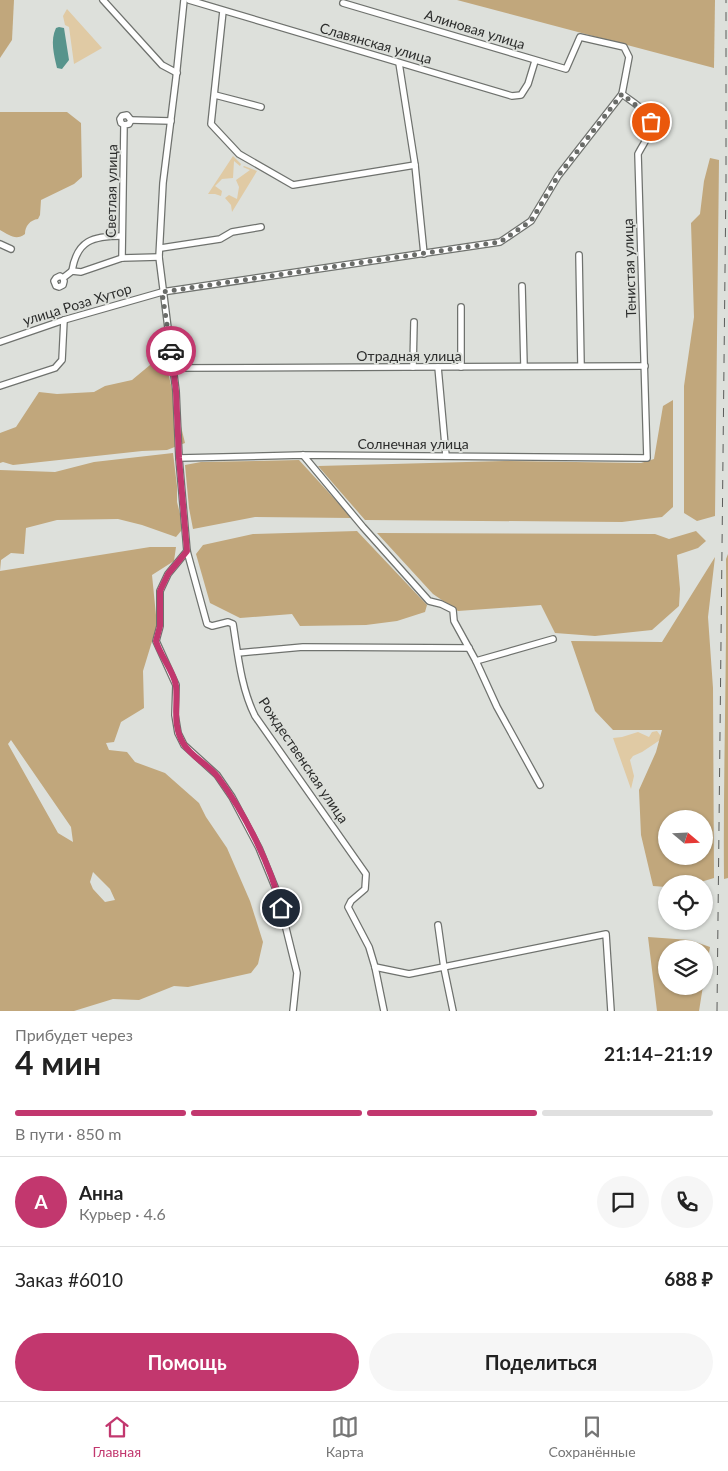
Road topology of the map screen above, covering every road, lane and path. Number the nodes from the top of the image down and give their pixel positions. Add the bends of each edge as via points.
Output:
1 (103, 0) edge
2 (184, 0) edge
3 (188, 0) edge
4 (343, 3) dead end
5 (223, 11) junction
6 (535, 61) junction
7 (399, 63) junction
8 (177, 75) junction
9 (215, 94) junction
10 (622, 94) junction
11 (261, 107) dead end
12 (131, 120) junction
13 (171, 120) junction
14 (124, 126) junction
15 (415, 165) junction
16 (261, 227) dead end
17 (122, 236) junction
18 (0, 244) edge
19 (161, 248) junction
20 (11, 249) dead end
21 (424, 254) junction
22 (579, 255) dead end
23 (159, 257) junction
24 (122, 258) junction
25 (72, 271) junction
26 (63, 278) dead end
27 (522, 286) dead end
28 (162, 292) junction
29 (461, 307) dead end
30 (64, 320) junction
31 (414, 322) dead end
32 (0, 342) edge
33 (581, 365) junction
34 (524, 366) junction
35 (645, 366) junction
36 (412, 367) junction
37 (438, 367) junction
38 (461, 367) junction
39 (173, 368) junction
40 (0, 386) edge
41 (303, 455) junction
42 (446, 456) junction
43 (179, 458) junction
44 (647, 458) joint
45 (187, 551) junction
46 (553, 639) dead end
47 (469, 648) junction
48 (238, 653) junction
49 (476, 660) junction
50 (540, 786) dead end
51 (438, 925) dead end
52 (375, 968) junction
53 (444, 968) junction
54 (293, 1011) edge
55 (384, 1011) edge
56 (453, 1011) edge
57 (611, 1011) edge

1 - 8 street via 162,65
2 - 8 street
3 - 5 street, Славянская улица
4 - 6 street, Алиновая улица
5 - 7 street, Славянская улица
5 - 9 street
6 - 7 street, Славянская улица via 521,95 512,96
6 - 10 street, Алиновая улица via 566,69 580,37 624,47 629,57
7 - 15 street
8 - 13 street
9 - 11 street
9 - 15 street via 211,124 239,154 294,185
10 - 21 street, улица Роза Хутор via 558,176 531,221 500,242
10 - 35 street, Тенистая улица via 647,114 651,122 651,129 638,154
12 - 13 street
12 - 14 street, Светлая улица
12 - 14 street, Светлая улица via 127,115 122,116 120,122
13 - 19 street via 163,183
14 - 17 street, Светлая улица
15 - 21 street
16 - 19 street via 232,232 220,239
17 - 24 street, Светлая улица
17 - 25 street via 86,242
18 - 20 street
19 - 23 street
21 - 28 street, улица Роза Хутор
22 - 33 street
23 - 24 street, Светлая улица
23 - 28 street
24 - 25 street, Светлая улица via 81,272
25 - 26 street, Светлая улица
27 - 34 street
28 - 30 street, улица Роза Хутор
28 - 39 street
29 - 38 street
30 - 32 street, улица Роза Хутор
30 - 40 street via 62,360 55,368
31 - 36 street
33 - 34 street, Отрадная улица
33 - 35 street, Отрадная улица
34 - 38 street, Отрадная улица
35 - 44 street, Тенистая улица
36 - 37 street, Отрадная улица
36 - 39 street, Отрадная улица
37 - 38 street, Отрадная улица
37 - 42 street
39 - 43 street
41 - 42 street, Солнечная улица
41 - 43 street, Солнечная улица
41 - 47 street via 429,601 453,610 454,621
42 - 44 street, Солнечная улица
43 - 45 street
45 - 48 street, Рождественская улица via 207,624 233,624
45 - 54 street via 168,574 160,591 157,644 176,685 178,733 184,745 217,775 232,797 259,848 277,892 297,973
46 - 49 street
47 - 48 street via 303,647
47 - 49 street
48 - 52 street, Рождественская улица via 249,704 255,716 366,874 365,889 348,907 369,947
49 - 50 street via 497,707
51 - 53 street
52 - 53 street via 409,974
52 - 55 street
53 - 56 street
53 - 57 street via 606,934

